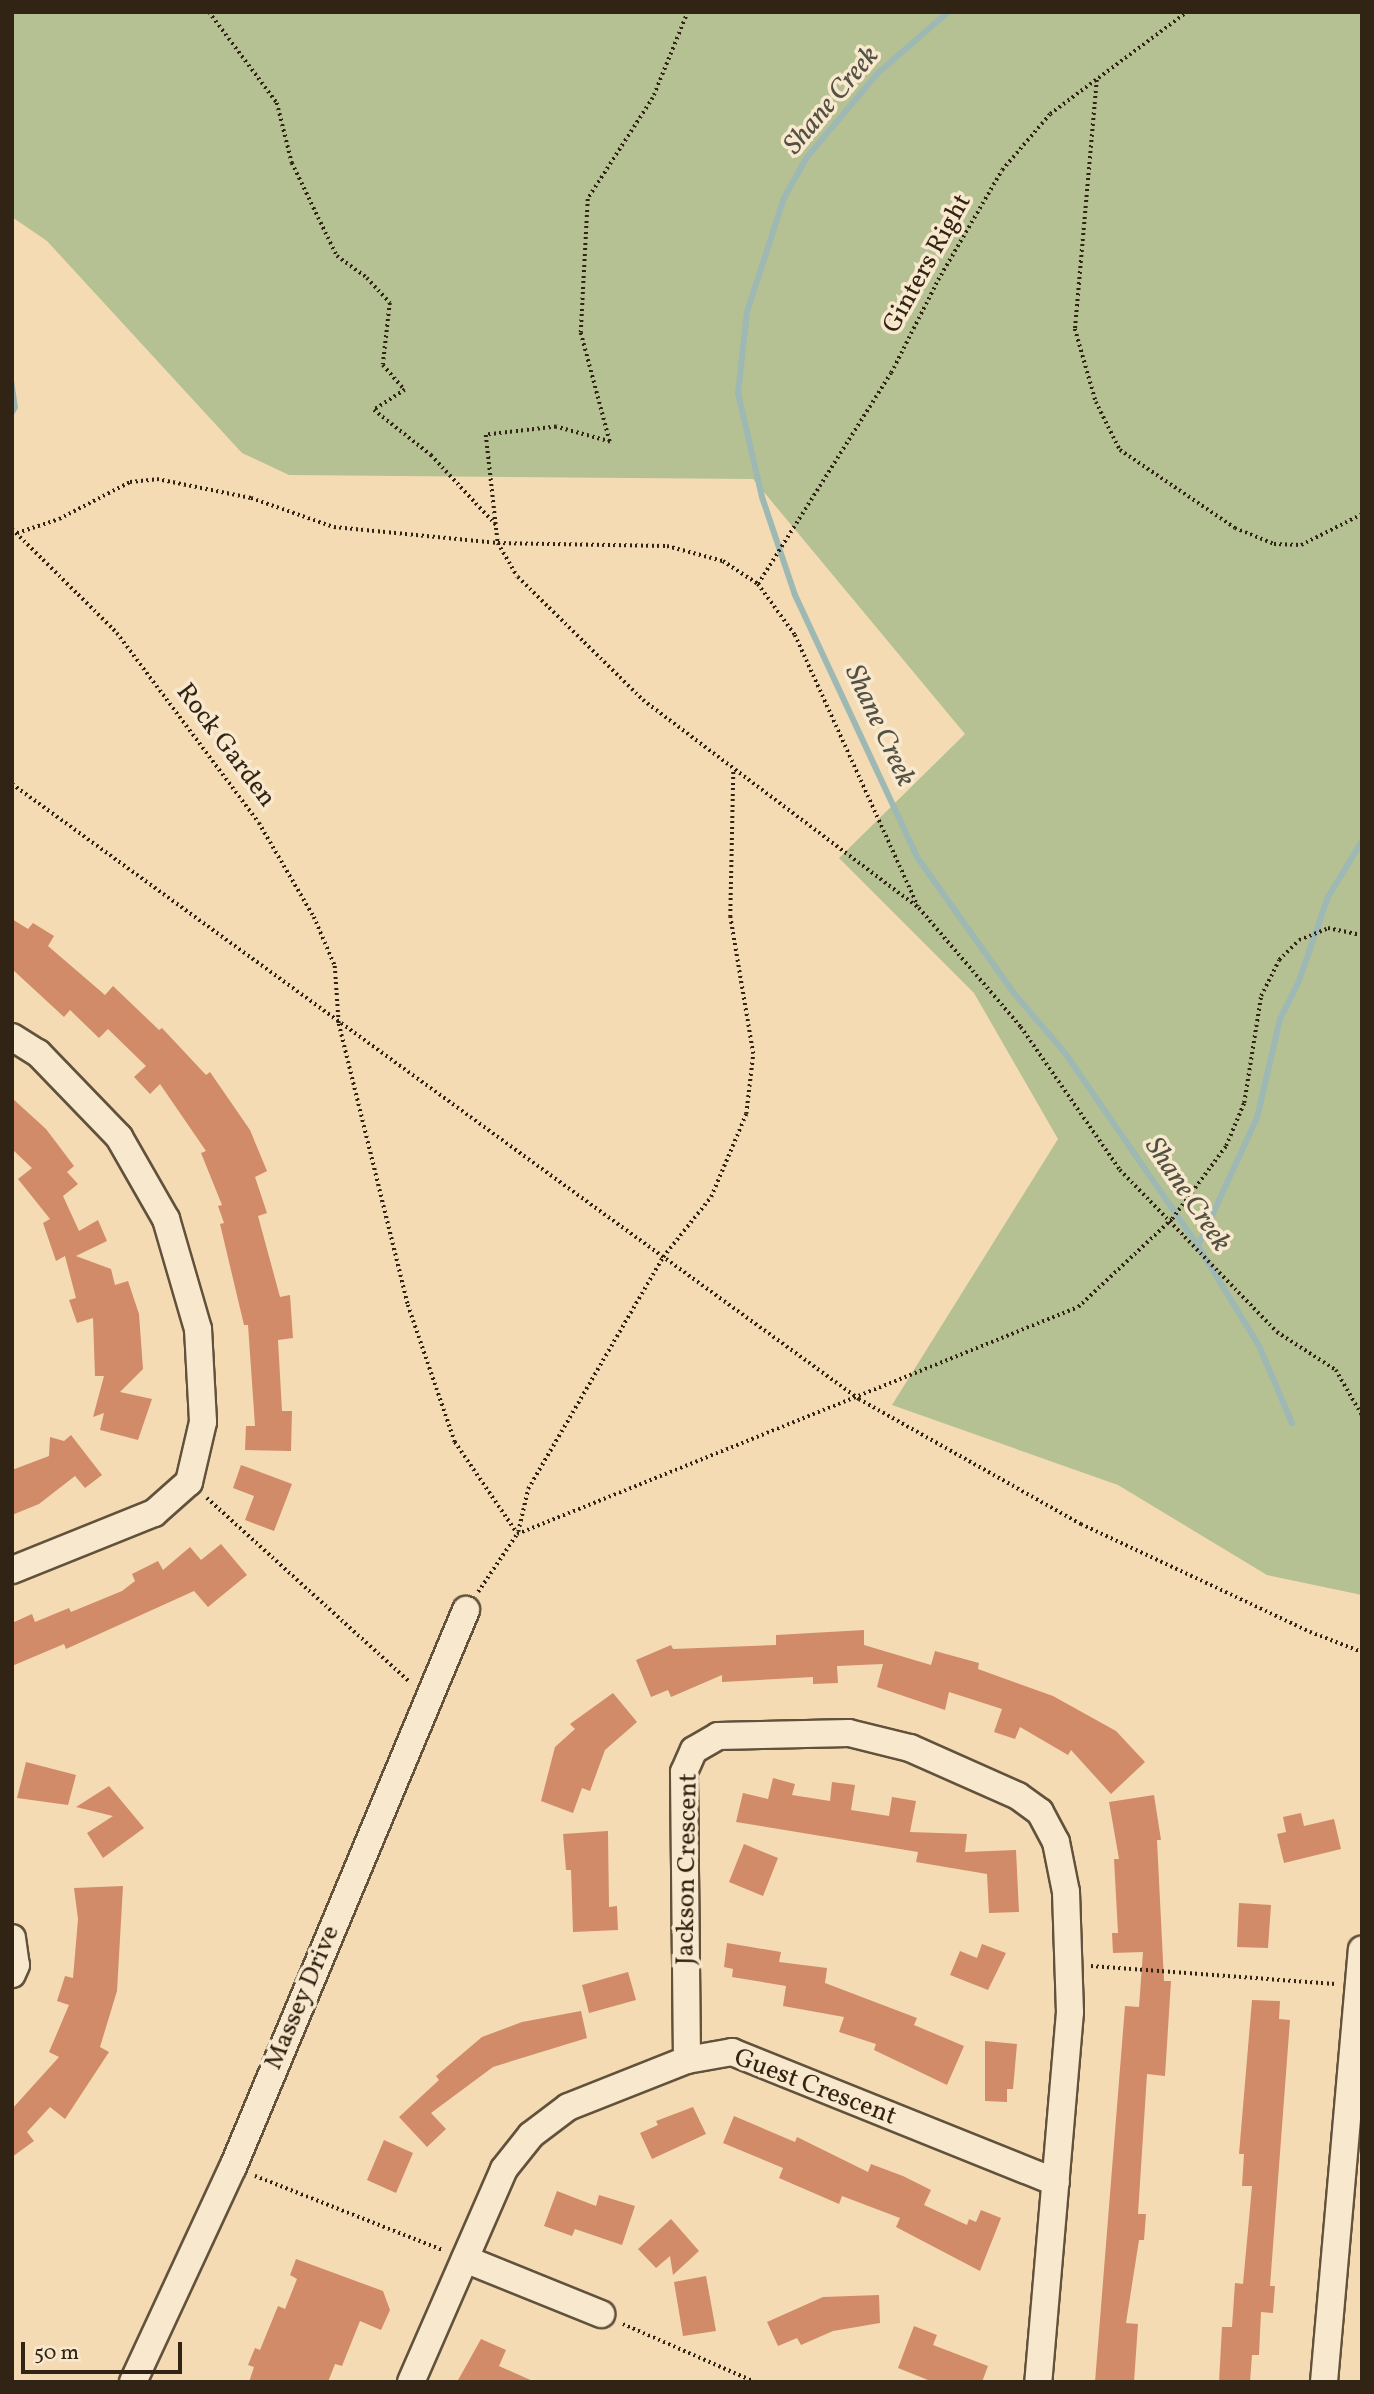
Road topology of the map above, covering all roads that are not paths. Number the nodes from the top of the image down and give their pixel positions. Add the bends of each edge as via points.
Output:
1 (12, 1037) edge
2 (12, 1570) edge
3 (466, 1610) road end
4 (12, 1938) edge
5 (1362, 1950) edge
6 (12, 1974) edge
7 (687, 2060) junction
8 (1056, 2182) junction
9 (465, 2259) junction
10 (601, 2314) road end
11 (133, 2382) edge
12 (411, 2382) edge
13 (1038, 2382) edge
14 (1324, 2382) edge

1 - 2 street via 38,1053 119,1137 166,1219 198,1329 204,1422 189,1482 154,1513
3 - 11 street, Massey Drive via 233,2167
4 - 6 street via 16,1965
5 - 14 street
7 - 8 street, Guest Crescent via 732,2052
7 - 8 street, Jackson Crescent via 684,1772 694,1750 718,1737 849,1733 911,1748 1018,1796 1040,1812 1056,1842 1066,1892 1070,2012
7 - 9 street, Guest Crescent via 568,2107 531,2134 504,2169
8 - 13 street
9 - 10 street
9 - 12 street, Guest Crescent

